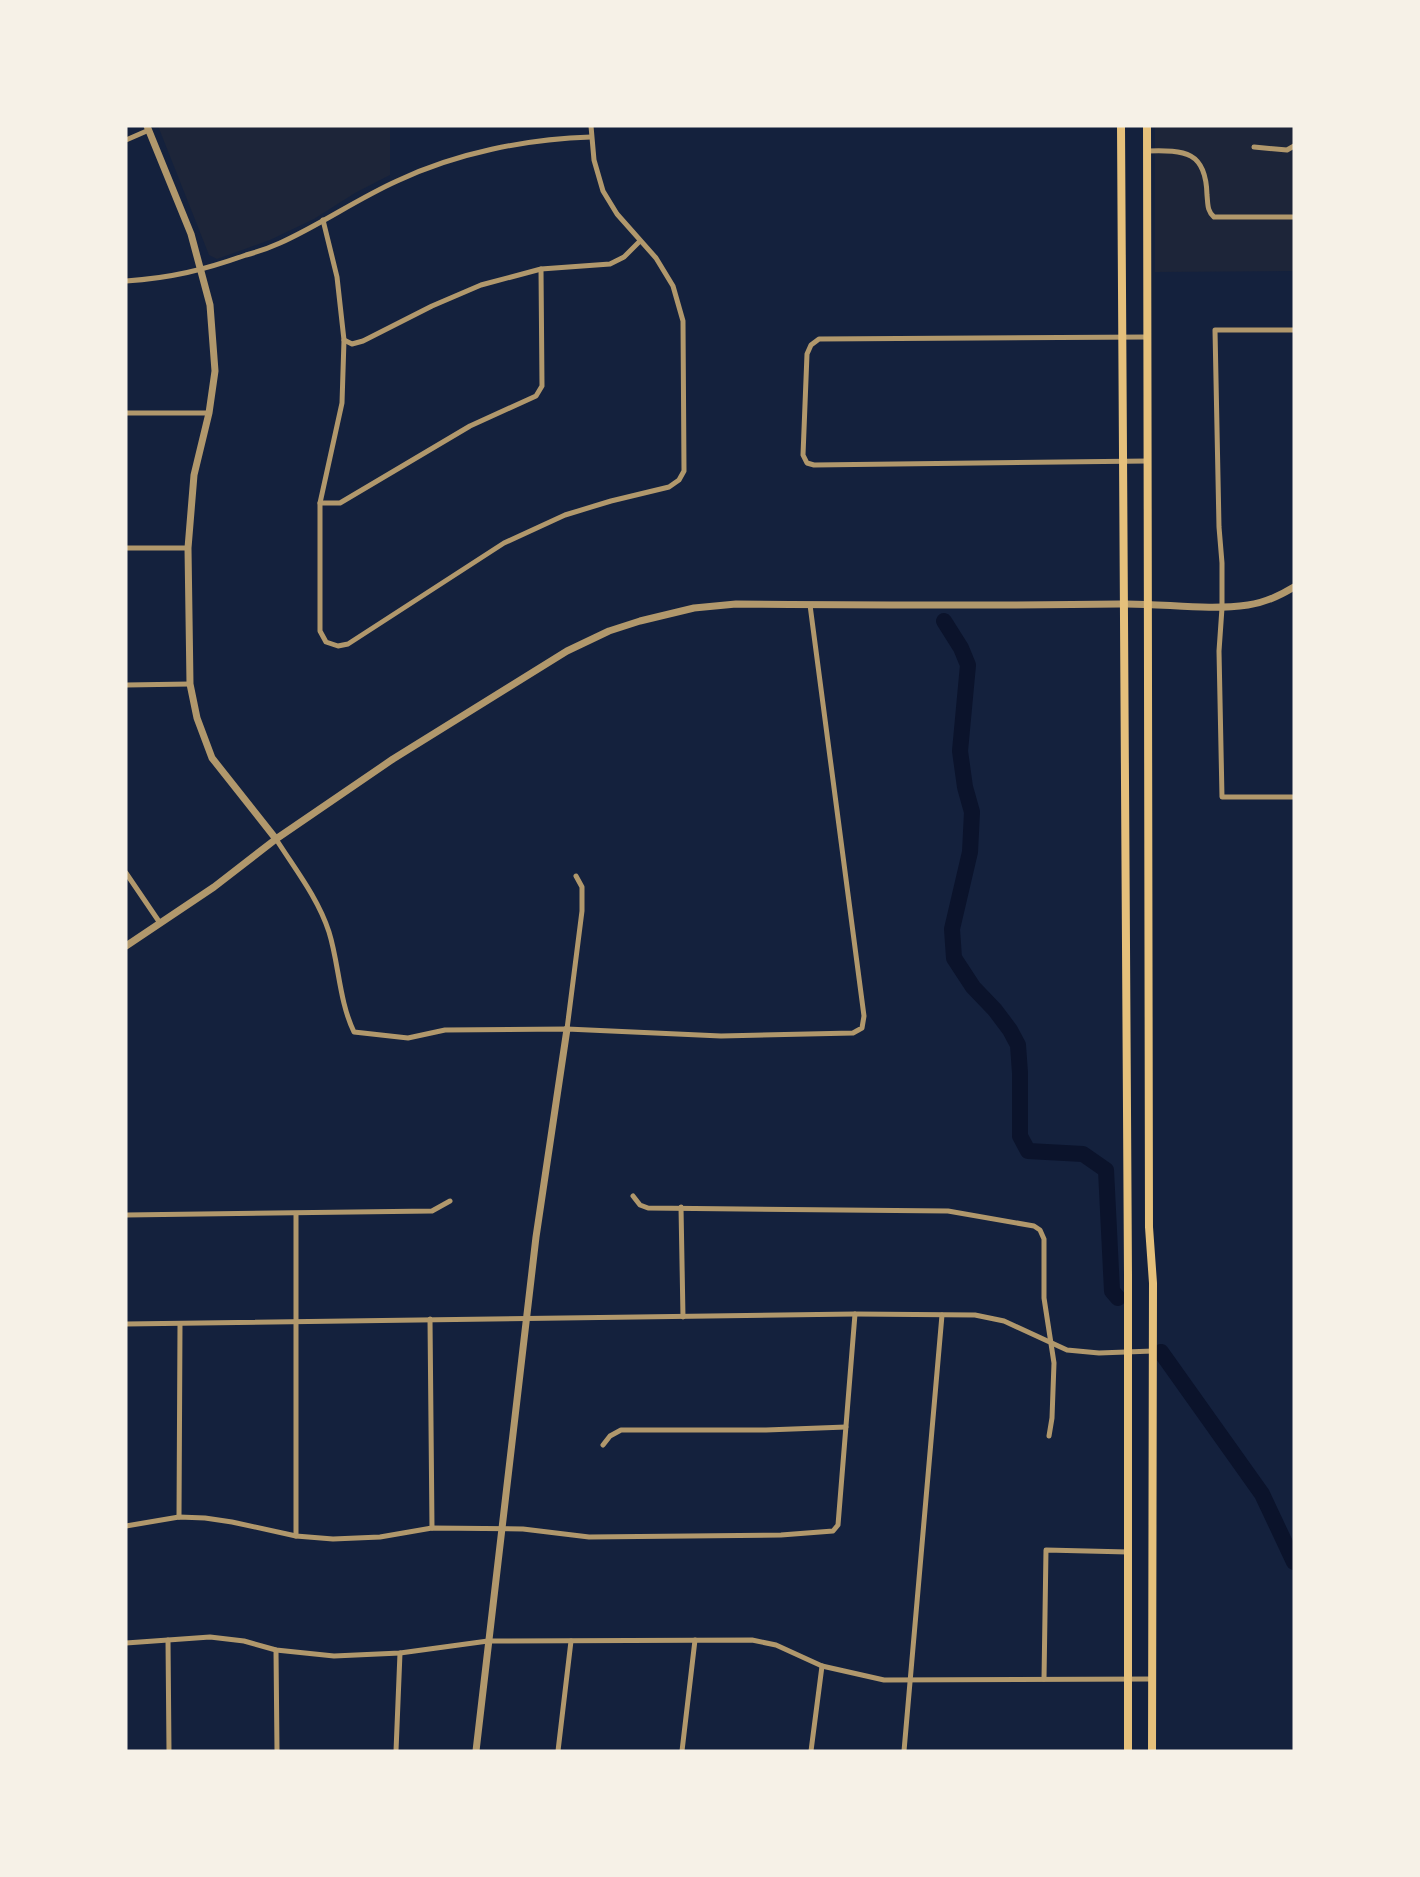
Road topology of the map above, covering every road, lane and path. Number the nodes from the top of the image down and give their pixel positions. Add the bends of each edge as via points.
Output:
1 (591, 126) edge
2 (1121, 126) edge
3 (1147, 126) edge
4 (148, 128) edge
5 (591, 137) junction
6 (126, 140) edge
7 (1294, 146) edge
8 (1254, 147) dead end
9 (1147, 151) junction
10 (1294, 217) edge
11 (323, 219) junction
12 (640, 240) junction
13 (540, 268) junction
14 (200, 271) junction
15 (126, 281) edge
16 (1294, 330) edge
17 (1122, 337) junction
18 (1147, 338) junction
19 (344, 340) junction
20 (126, 413) edge
21 (210, 413) junction
22 (1123, 461) junction
23 (1147, 461) junction
24 (320, 503) junction
25 (126, 548) edge
26 (188, 548) junction
27 (1294, 587) edge
28 (1124, 604) junction
29 (810, 605) junction
30 (1148, 605) junction
31 (1222, 608) junction
32 (190, 684) junction
33 (126, 685) edge
34 (1294, 797) edge
35 (276, 839) junction
36 (126, 873) edge
37 (576, 876) dead end
38 (160, 923) junction
39 (126, 946) edge
40 (567, 1029) junction
41 (633, 1196) dead end
42 (450, 1201) dead end
43 (681, 1207) junction
44 (126, 1215) edge
45 (296, 1215) junction
46 (855, 1314) junction
47 (942, 1315) junction
48 (683, 1317) junction
49 (430, 1319) junction
50 (528, 1319) junction
51 (296, 1320) junction
52 (126, 1324) edge
53 (180, 1324) junction
54 (1051, 1342) junction
55 (1128, 1351) junction
56 (1154, 1351) junction
57 (846, 1427) junction
58 (1049, 1436) dead end
59 (603, 1445) dead end
60 (179, 1517) junction
61 (126, 1526) edge
62 (432, 1528) junction
63 (502, 1528) junction
64 (296, 1536) junction
65 (1128, 1552) junction
66 (168, 1640) junction
67 (695, 1640) junction
68 (488, 1641) junction
69 (571, 1641) junction
70 (126, 1643) edge
71 (276, 1650) junction
72 (400, 1653) junction
73 (822, 1666) junction
74 (1044, 1679) junction
75 (1128, 1679) junction
76 (1153, 1679) junction
77 (910, 1680) junction
78 (169, 1751) edge
79 (277, 1751) edge
80 (396, 1751) edge
81 (476, 1751) edge
82 (558, 1751) edge
83 (682, 1751) edge
84 (811, 1751) edge
85 (904, 1751) edge
86 (1128, 1751) edge
87 (1152, 1751) edge

1 - 5 street
2 - 17 main road
3 - 9 main road
4 - 6 street
4 - 14 street via 190,234
5 - 11 street via 540,141 457,159 398,180
5 - 12 street via 603,191
7 - 8 street via 1287,150
9 - 10 street via 1179,150 1189,154 1201,166 1207,180 1208,209 1214,217
9 - 18 main road
11 - 14 street via 279,244
11 - 19 street via 337,277
12 - 13 street via 624,257 610,264
12 - 24 street via 673,286 683,321 684,471 676,483 565,515 504,543 348,644 338,646 326,642 320,631
13 - 19 street via 481,285 363,341 352,344
13 - 24 street via 543,386 536,396 470,426 340,502
14 - 15 street
14 - 21 street via 210,305 215,371
16 - 31 street via 1215,330
17 - 18 street
17 - 22 main road
17 - 22 street via 819,339 807,354 803,455 807,463 814,465
18 - 23 main road
19 - 24 street via 342,403
20 - 21 street
21 - 26 street via 194,475
22 - 23 street
22 - 28 main road
23 - 30 main road
25 - 26 street
26 - 32 street
27 - 31 street via 1251,605
28 - 29 street
28 - 30 street
28 - 55 main road
29 - 35 street via 694,608 609,631 567,651 393,759
29 - 40 street via 863,1002 862,1028 847,1034 721,1036
30 - 31 street
30 - 56 main road via 1149,1217
31 - 34 street via 1222,797
32 - 33 street
32 - 35 street via 212,758
35 - 38 street
35 - 40 street via 320,908 354,1032 408,1038 445,1030
36 - 38 street
37 - 40 street via 582,887 582,911
38 - 39 street
40 - 50 street
41 - 43 street via 648,1208
42 - 45 street via 432,1211
43 - 48 street
43 - 54 street via 948,1211 1034,1226 1044,1239 1044,1298
44 - 45 street
45 - 51 street
46 - 47 street
46 - 48 street
46 - 57 street
47 - 54 street via 975,1315 1004,1321
47 - 77 street
48 - 50 street
49 - 50 street
49 - 51 street
49 - 62 street
50 - 63 street
51 - 53 street
51 - 64 street
52 - 53 street
53 - 60 street
54 - 55 street via 1067,1350
54 - 58 street via 1054,1363
55 - 56 street
55 - 65 main road
56 - 76 main road
57 - 59 street via 621,1430
57 - 63 street via 838,1525 833,1531 589,1537
60 - 61 street
60 - 64 street via 232,1522
62 - 63 street
62 - 64 street via 380,1537
63 - 68 street
65 - 74 street via 1046,1551
65 - 75 main road
66 - 70 street
66 - 71 street via 210,1637
66 - 78 street
67 - 69 street
67 - 73 street via 752,1640 776,1645
67 - 83 street
68 - 69 street
68 - 72 street
68 - 81 street
69 - 82 street
71 - 72 street via 334,1656
71 - 79 street
72 - 80 street
73 - 77 street via 884,1680
73 - 84 street
74 - 75 street
74 - 77 street
75 - 76 street
75 - 86 main road
76 - 87 main road
77 - 85 street

